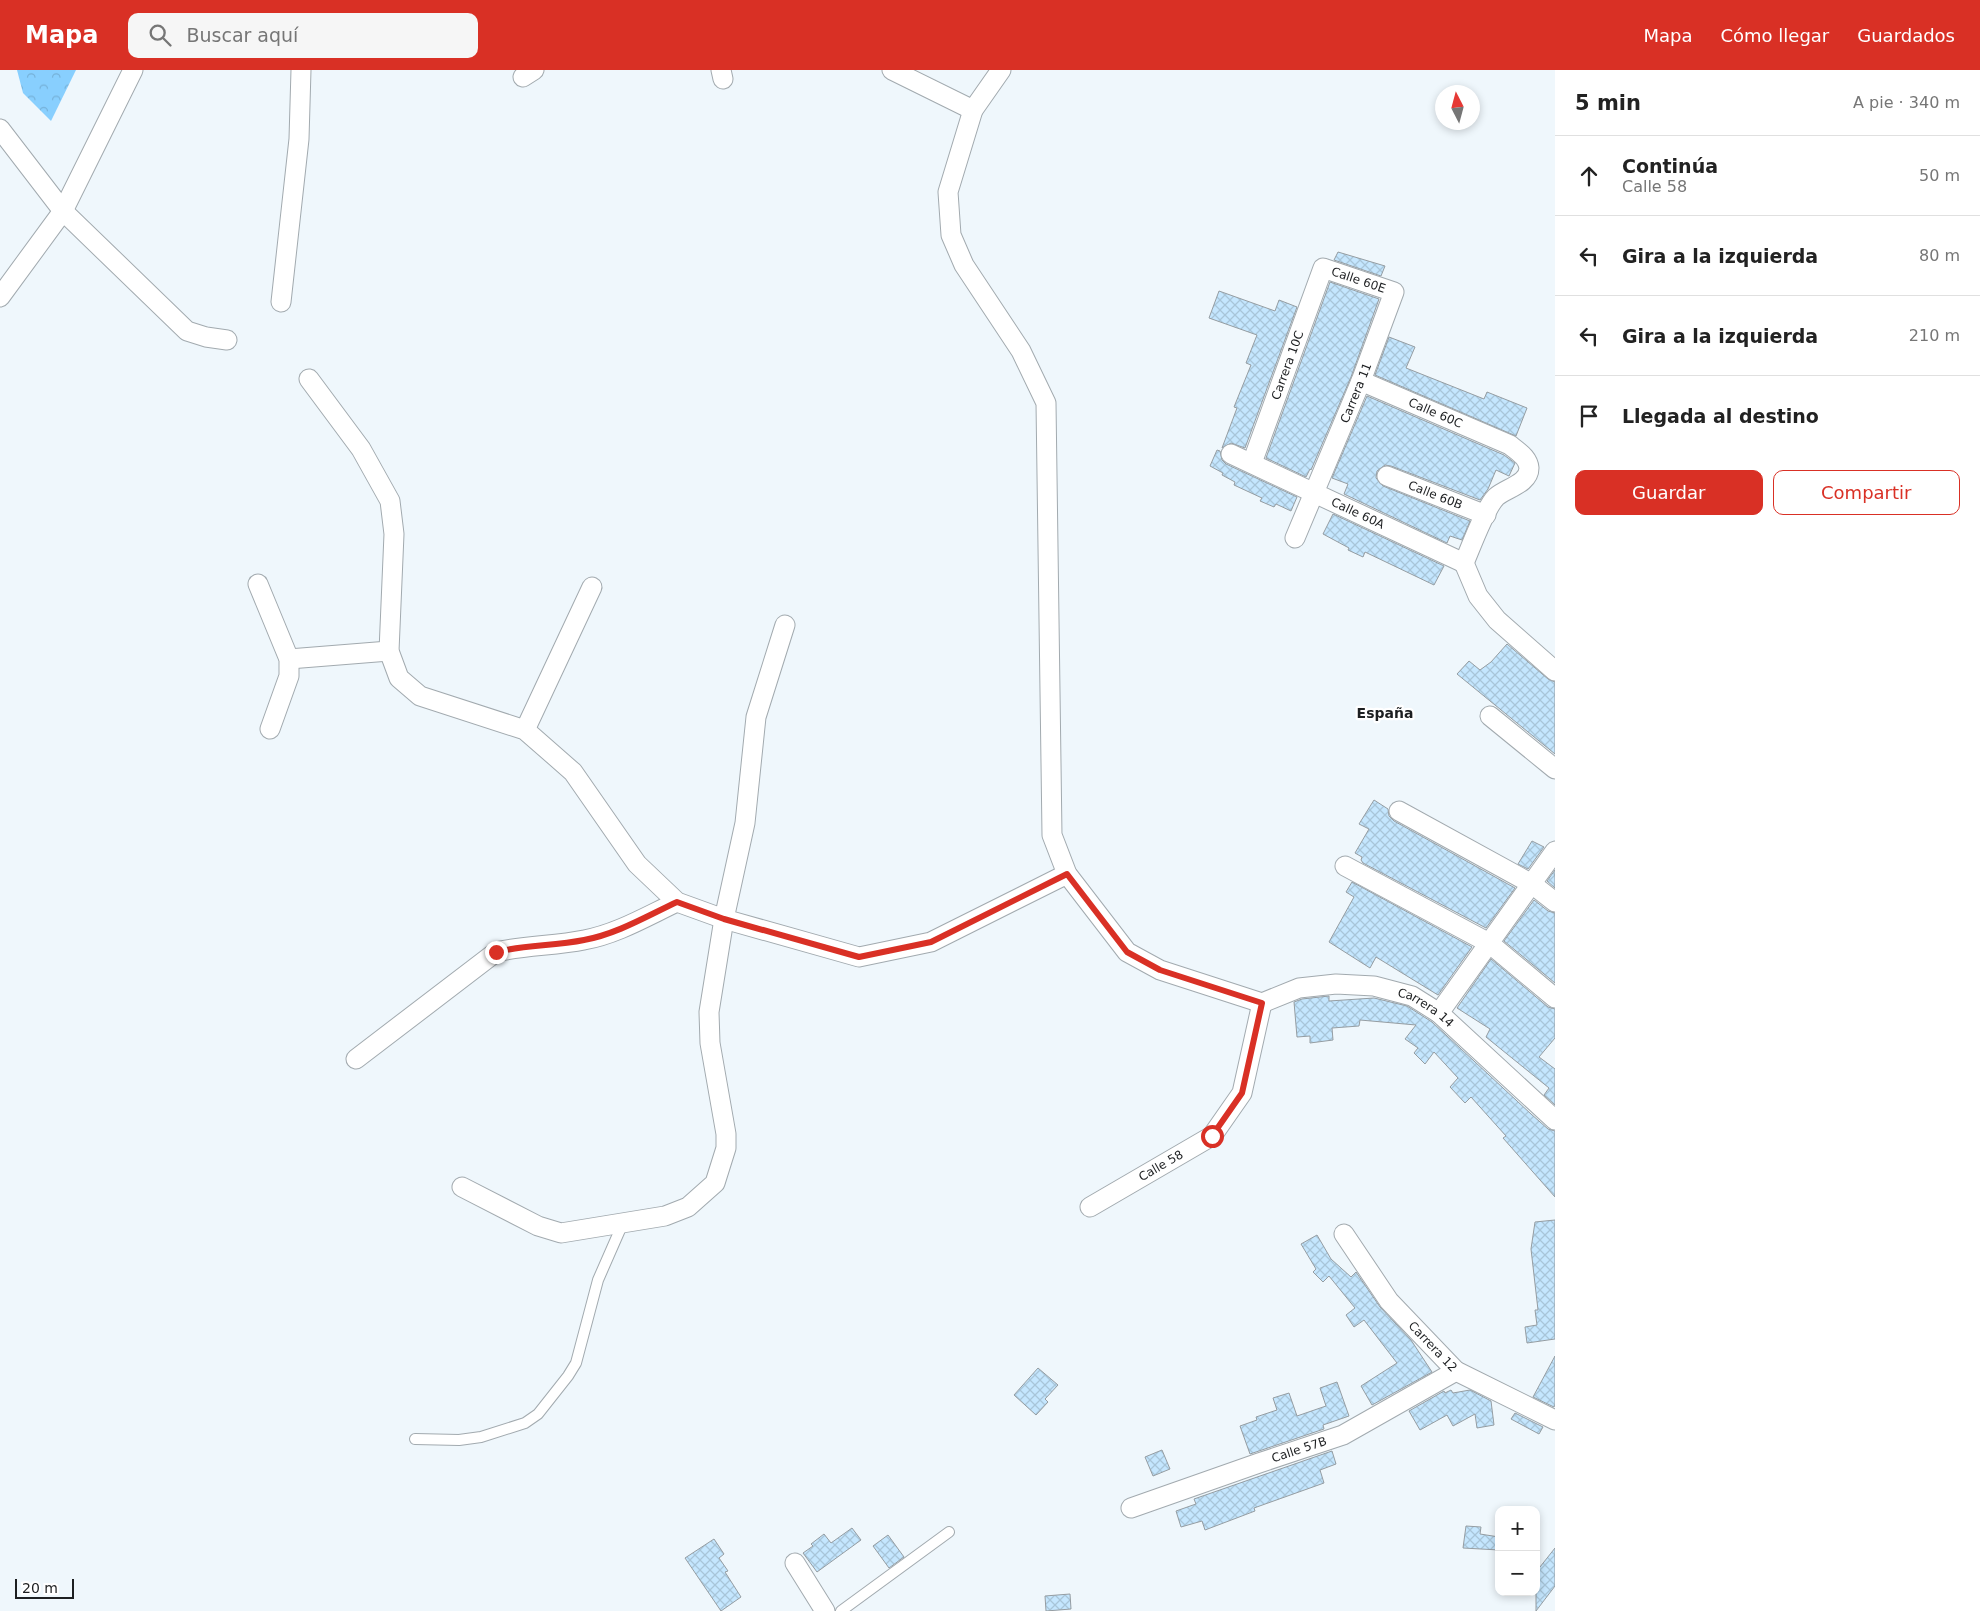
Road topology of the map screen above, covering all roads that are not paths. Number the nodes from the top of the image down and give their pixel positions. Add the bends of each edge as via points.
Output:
1 (133, 70) edge
2 (301, 70) edge
3 (892, 70) edge
4 (1001, 70) edge
5 (973, 110) junction
6 (0, 129) edge
7 (63, 211) junction
8 (1323, 268) joint
9 (1394, 292) joint
10 (0, 297) edge
11 (281, 302) dead end
12 (227, 340) dead end
13 (309, 379) dead end
14 (1361, 381) junction
15 (1231, 454) dead end
16 (1252, 463) junction
17 (1387, 476) dead end
18 (1315, 494) junction
19 (1486, 514) junction
20 (1295, 538) dead end
21 (1464, 563) junction
22 (258, 584) dead end
23 (592, 587) dead end
24 (785, 625) dead end
25 (389, 652) junction
26 (288, 659) junction
27 (1555, 671) edge
28 (1490, 716) dead end
29 (270, 728) dead end
30 (525, 730) junction
31 (1555, 769) edge
32 (1399, 811) dead end
33 (1555, 851) edge
34 (1345, 866) dead end
35 (1067, 874) junction
36 (1532, 884) junction
37 (677, 902) junction
38 (1555, 902) edge
39 (724, 919) junction
40 (1489, 943) junction
41 (1555, 998) edge
42 (1262, 1003) junction
43 (1439, 1013) junction
44 (356, 1059) dead end
45 (1555, 1120) edge
46 (462, 1186) dead end
47 (1090, 1207) dead end
48 (623, 1223) junction
49 (1344, 1234) dead end
50 (1456, 1371) junction
51 (1555, 1420) edge
52 (415, 1439) dead end
53 (1131, 1508) dead end
54 (948, 1532) dead end
55 (795, 1563) dead end
56 (825, 1611) edge
57 (841, 1611) edge

1 - 7 street
2 - 11 street via 299,139
3 - 5 street
4 - 5 street
5 - 35 street via 948,192 951,235 964,265 1021,351 1046,403 1052,835
6 - 7 street
7 - 10 street
7 - 12 street via 187,332
8 - 9 street, Calle 60E
8 - 16 street, Carrera 10C
9 - 14 street, Carrera 11
13 - 25 street via 361,449 390,501 394,534
14 - 18 street, Carrera 11
14 - 19 street, Calle 60C via 1510,446 1527,459 1529,469 1524,480 1496,498
15 - 16 street, Calle 60A
16 - 18 street, Calle 60A
17 - 19 street, Calle 60B
18 - 20 street, Carrera 11
18 - 21 street, Calle 60A
19 - 21 street, Calle 60C
21 - 27 street via 1478,596 1497,620
22 - 26 street
23 - 30 street
24 - 39 street via 756,717 745,823
25 - 26 street
25 - 30 street via 399,678 420,696
26 - 29 street via 289,676
28 - 31 street
30 - 37 street via 573,772 637,864
32 - 36 street
33 - 36 street
34 - 40 street
35 - 39 street via 931,942 859,957
35 - 42 street via 1127,952 1160,970
36 - 38 street
36 - 40 street
37 - 39 street
37 - 44 street via 611,933 496,952
39 - 48 street via 709,1012 710,1043 726,1134 726,1148 715,1183 688,1207 666,1216
40 - 41 street
40 - 43 street
42 - 43 street, Carrera 14 via 1299,988 1336,984 1374,986 1412,996
42 - 47 street, Calle 58 via 1242,1093 1212,1136
43 - 45 street, Carrera 14
46 - 48 street via 551,1231 561,1233
48 - 52 lane via 598,1280 576,1363 538,1414 525,1423 481,1437
49 - 50 street, Carrera 12 via 1389,1301
50 - 51 street, Carrera 12
50 - 53 street, Calle 57B via 1343,1435
54 - 57 lane
55 - 56 street

